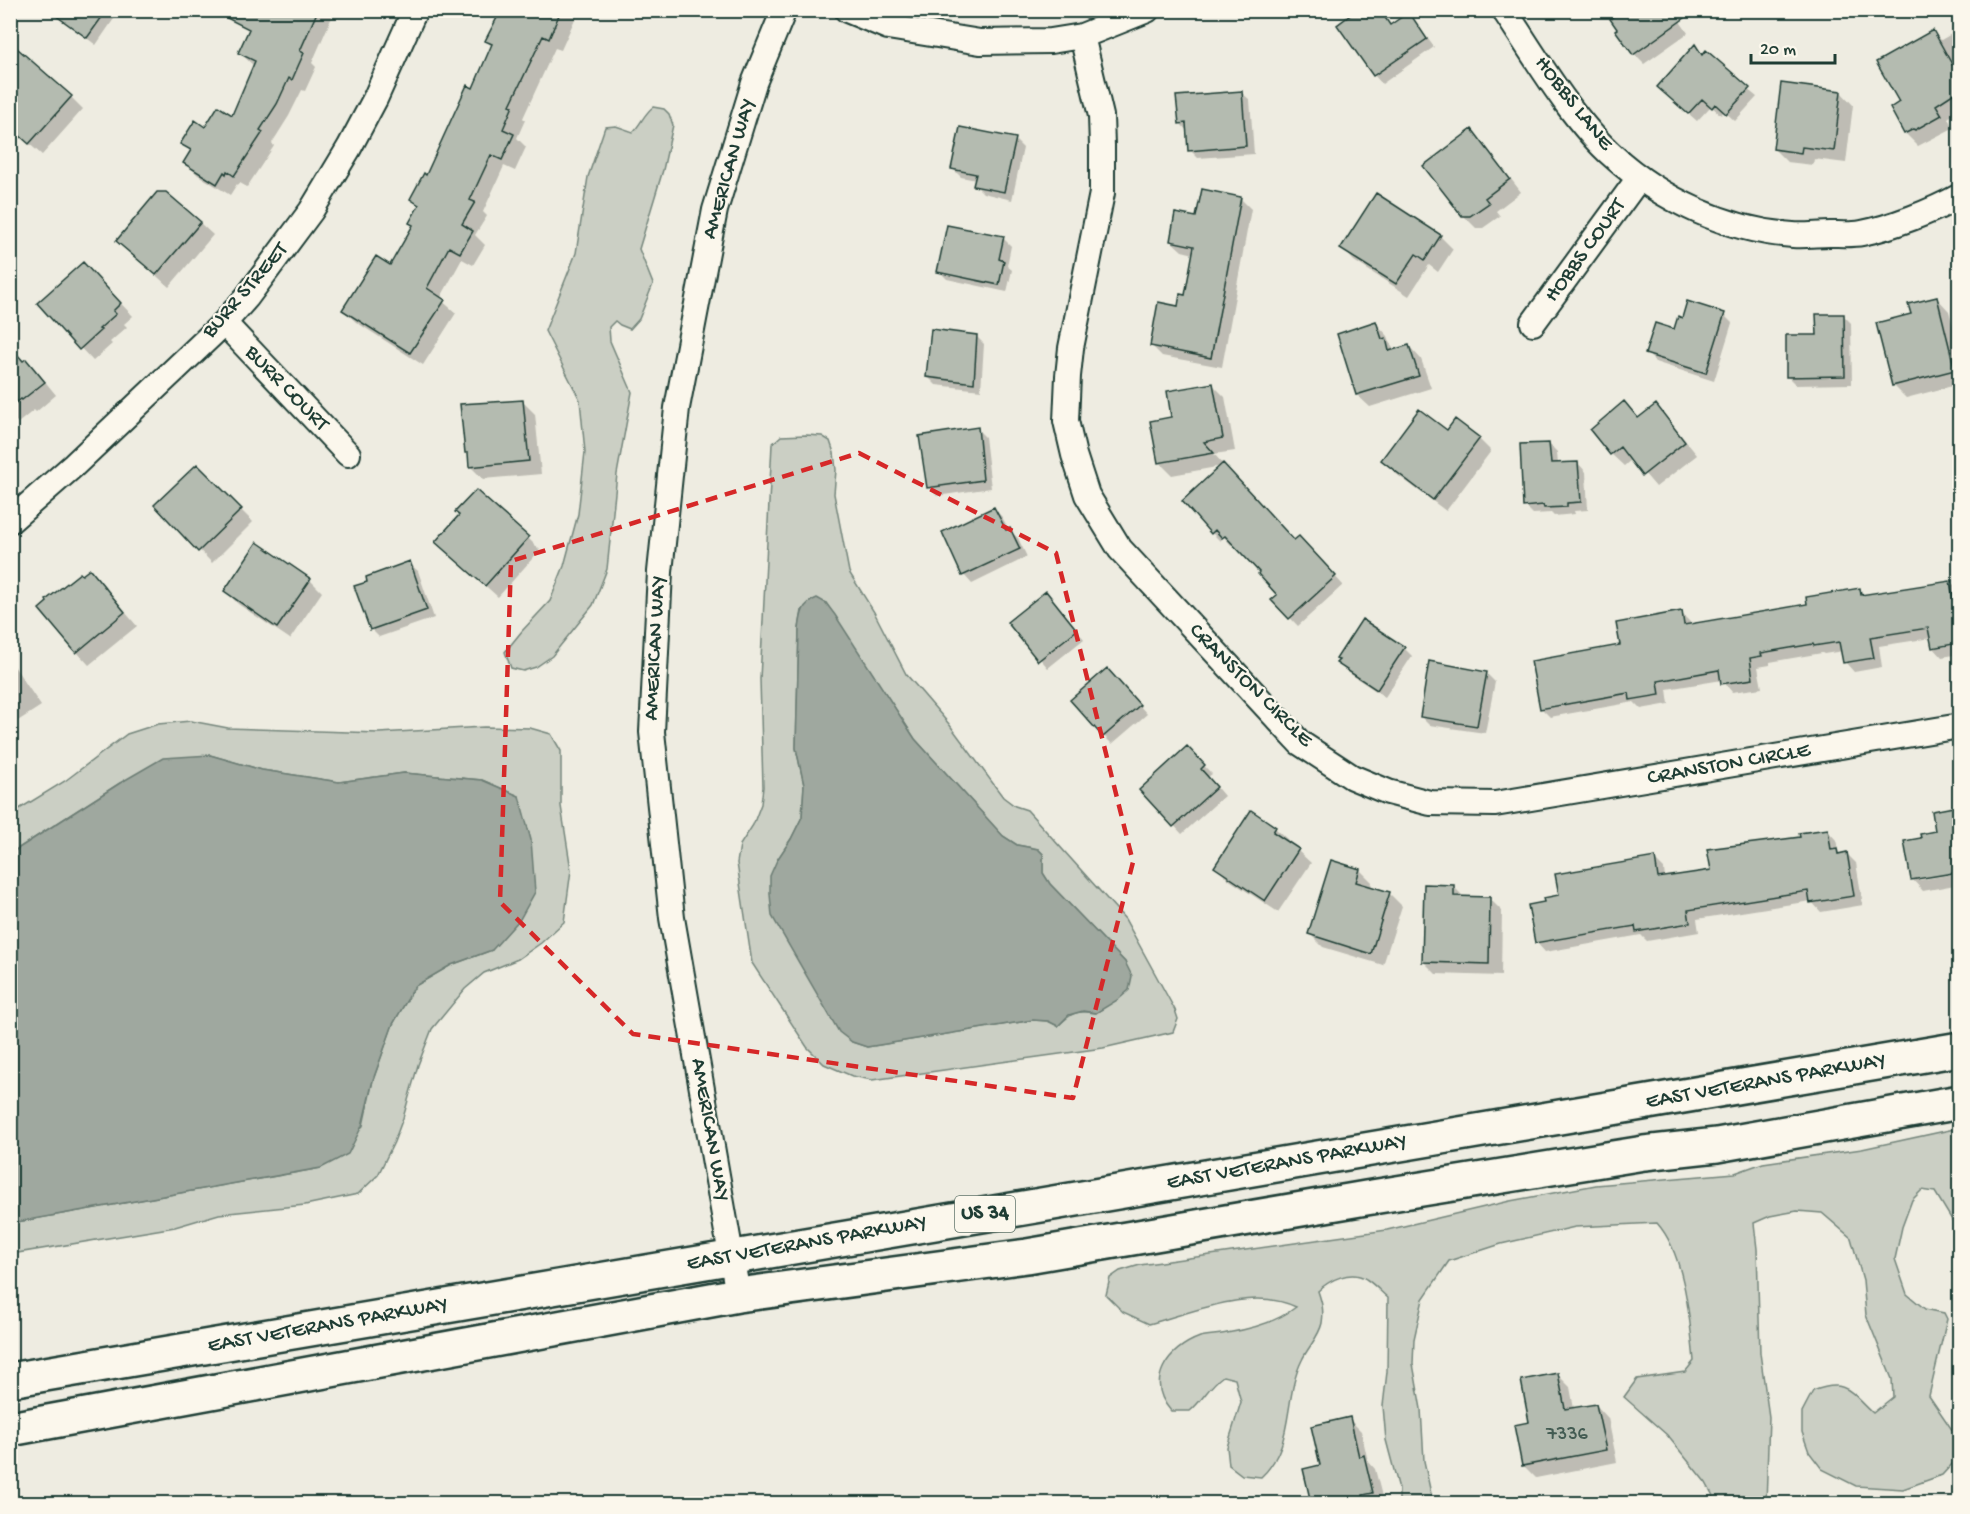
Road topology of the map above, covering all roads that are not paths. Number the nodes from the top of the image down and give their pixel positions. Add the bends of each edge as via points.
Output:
1 (416, 10) edge
2 (784, 10) edge
3 (847, 10) edge
4 (1147, 10) edge
5 (1504, 10) edge
6 (1082, 36) junction
7 (1639, 178) junction
8 (1959, 196) edge
9 (224, 323) junction
10 (1533, 323) dead end
11 (348, 454) dead end
12 (10, 521) edge
13 (1959, 726) edge
14 (1959, 1049) edge
15 (1959, 1102) edge
16 (732, 1257) junction
17 (738, 1295) junction
18 (10, 1380) edge
19 (10, 1429) edge

1 - 9 street, BURR STREET via 371,108 311,211
2 - 16 street, AMERICAN WAY via 754,83 715,210 677,408 660,572 652,732 672,918
3 - 6 street via 888,27 980,42 1051,41
4 - 6 street
5 - 7 street, HOBBS LANE via 1586,127
6 - 13 street, CRANSTON CIRCLE via 1101,116 1102,193 1071,348 1066,421 1074,455 1087,495 1120,549 1300,743 1352,777 1388,792 1430,803 1495,804
7 - 8 street, HOBBS LANE via 1716,218 1794,235 1861,233 1936,209
7 - 10 street, HOBBS COURT
9 - 11 street, BURR COURT
9 - 12 street, BURR STREET
14 - 16 main road, EAST VETERANS PARKWAY / US 34
15 - 17 main road, EAST VETERANS PARKWAY / US 34 via 1027,1256
16 - 17 street, AMERICAN WAY
16 - 18 main road, EAST VETERANS PARKWAY / US 34
17 - 19 main road, EAST VETERANS PARKWAY / US 34

